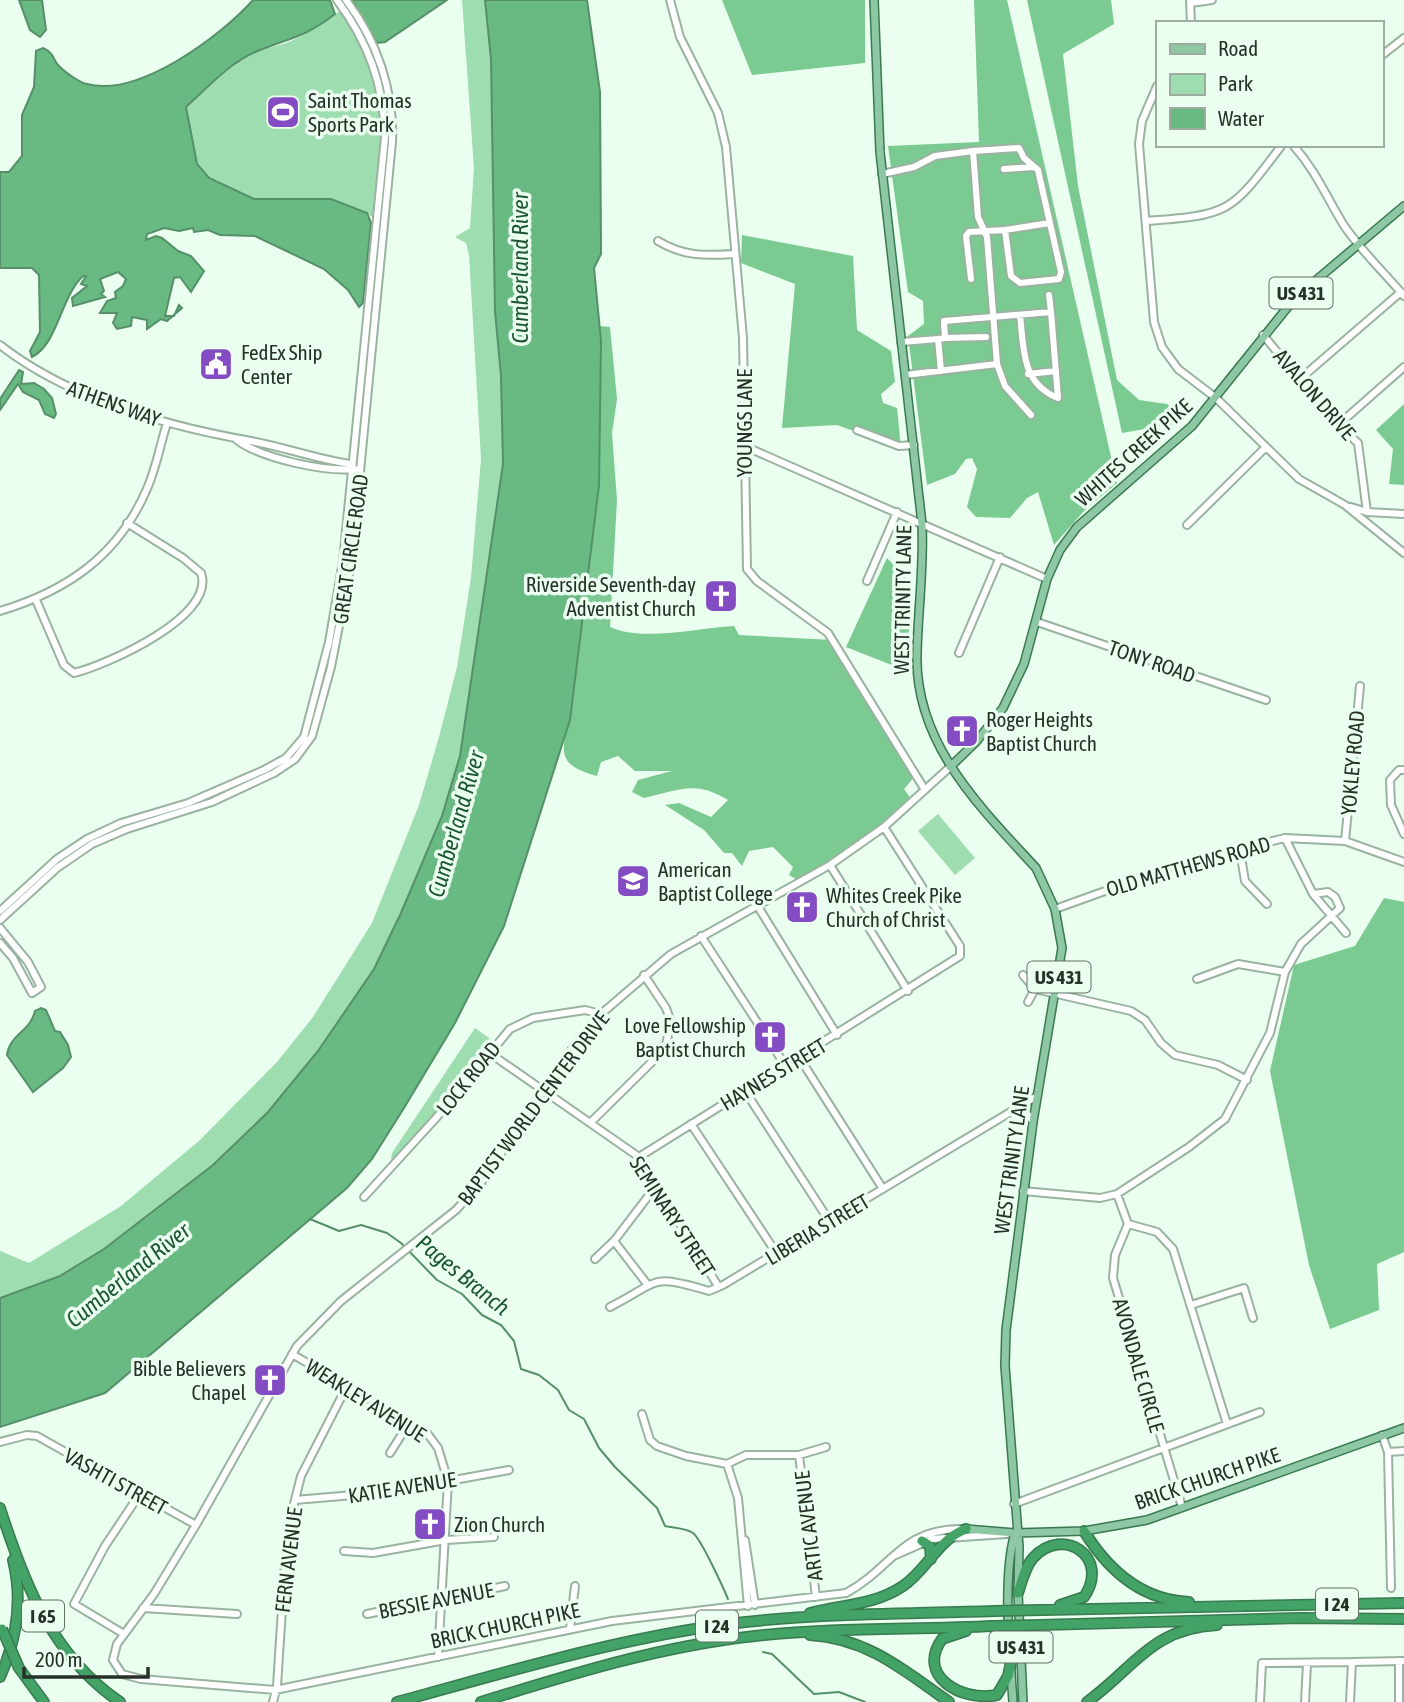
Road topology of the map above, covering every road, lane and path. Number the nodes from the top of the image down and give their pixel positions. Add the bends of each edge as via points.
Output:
1 (337, 0) edge
2 (346, 0) edge
3 (670, 0) edge
4 (874, 0) edge
5 (1212, 0) edge
6 (1190, 1) edge
7 (1192, 21) edge
8 (1404, 38) edge
9 (1383, 54) edge
10 (1156, 88) edge
11 (1280, 147) edge
12 (1295, 147) edge
13 (973, 151) junction
14 (1034, 167) junction
15 (1004, 169) dead end
16 (882, 174) junction
17 (1404, 206) edge
18 (1146, 221) junction
19 (1050, 222) junction
20 (1005, 230) junction
21 (985, 232) junction
22 (658, 241) dead end
23 (383, 242) junction
24 (1359, 244) junction
25 (733, 254) junction
26 (372, 270) junction
27 (971, 279) dead end
28 (1403, 294) edge
29 (1049, 295) dead end
30 (1051, 312) junction
31 (1020, 315) junction
32 (993, 318) junction
33 (1264, 335) junction
34 (986, 337) dead end
35 (942, 338) junction
36 (901, 342) junction
37 (0, 345) edge
38 (997, 364) junction
39 (1404, 367) edge
40 (941, 371) junction
41 (1056, 371) junction
42 (1028, 374) junction
43 (905, 375) junction
44 (1300, 379) junction
45 (1216, 398) junction
46 (1031, 415) dead end
47 (167, 423) junction
48 (1338, 425) junction
49 (857, 430) dead end
50 (237, 440) junction
51 (914, 445) junction
52 (744, 446) junction
53 (1266, 447) junction
54 (320, 458) junction
55 (299, 462) junction
56 (355, 469) junction
57 (1345, 505) junction
58 (897, 512) junction
59 (1367, 512) junction
60 (1404, 514) edge
61 (127, 523) junction
62 (922, 524) junction
63 (1187, 525) dead end
64 (1404, 553) edge
65 (1000, 557) junction
66 (1047, 579) junction
67 (867, 581) dead end
68 (36, 600) junction
69 (0, 611) edge
70 (1037, 622) junction
71 (958, 653) dead end
72 (1360, 686) dead end
73 (1266, 700) dead end
74 (950, 767) junction
75 (1404, 770) edge
76 (925, 789) junction
77 (884, 827) junction
78 (1404, 835) edge
79 (1285, 838) junction
80 (1345, 841) junction
81 (1240, 851) junction
82 (1404, 862) edge
83 (830, 865) junction
84 (1313, 894) junction
85 (1267, 904) dead end
86 (757, 905) junction
87 (1055, 909) junction
88 (0, 911) edge
89 (1332, 917) junction
90 (0, 920) edge
91 (0, 928) edge
92 (1346, 933) dead end
93 (701, 936) junction
94 (0, 943) edge
95 (1285, 972) junction
96 (644, 975) junction
97 (1023, 975) dead end
98 (1036, 975) dead end
99 (1197, 979) dead end
100 (1034, 989) junction
101 (908, 991) junction
102 (1056, 994) junction
103 (1028, 1002) dead end
104 (601, 1014) junction
105 (837, 1035) junction
106 (488, 1052) junction
107 (799, 1057) junction
108 (785, 1065) junction
109 (1247, 1080) junction
110 (543, 1090) junction
111 (745, 1091) junction
112 (1037, 1096) junction
113 (1016, 1108) junction
114 (1032, 1122) junction
115 (590, 1123) junction
116 (691, 1124) junction
117 (639, 1157) junction
118 (656, 1186) junction
119 (883, 1189) junction
120 (1023, 1191) junction
121 (1117, 1194) junction
122 (364, 1197) dead end
123 (830, 1222) junction
124 (1128, 1224) junction
125 (614, 1241) junction
126 (777, 1254) junction
127 (595, 1259) dead end
128 (647, 1284) junction
129 (718, 1286) junction
130 (1191, 1305) junction
131 (611, 1307) dead end
132 (1253, 1318) dead end
133 (292, 1354) junction
134 (347, 1386) junction
135 (1260, 1412) dead end
136 (642, 1414) dead end
137 (409, 1423) junction
138 (1227, 1424) junction
139 (1404, 1427) edge
140 (1382, 1435) junction
141 (0, 1443) edge
142 (826, 1447) dead end
143 (1163, 1448) junction
144 (1404, 1451) edge
145 (1388, 1452) junction
146 (390, 1453) dead end
147 (799, 1455) junction
148 (727, 1464) junction
149 (509, 1470) dead end
150 (448, 1481) junction
151 (139, 1495) junction
152 (295, 1500) junction
153 (1014, 1504) junction
154 (1182, 1507) junction
155 (0, 1508) edge
156 (196, 1525) junction
157 (966, 1529) junction
158 (1084, 1531) junction
159 (1015, 1533) junction
160 (494, 1536) dead end
161 (948, 1538) junction
162 (446, 1540) junction
163 (922, 1541) junction
164 (344, 1551) dead end
165 (891, 1558) junction
166 (930, 1559) junction
167 (505, 1586) dead end
168 (575, 1586) dead end
169 (1391, 1588) dead end
170 (1018, 1593) junction
171 (816, 1597) junction
172 (443, 1599) junction
173 (1404, 1603) edge
174 (752, 1606) junction
175 (1271, 1606) junction
176 (143, 1608) junction
177 (1042, 1610) junction
178 (237, 1614) dead end
179 (367, 1614) dead end
180 (792, 1618) junction
181 (1300, 1618) junction
182 (1404, 1619) edge
183 (1, 1626) edge
184 (989, 1626) junction
185 (570, 1628) junction
186 (781, 1633) junction
187 (124, 1634) junction
188 (438, 1657) junction
189 (1012, 1657) junction
190 (1401, 1661) edge
191 (1352, 1662) junction
192 (1307, 1664) junction
193 (117, 1670) joint
194 (0, 1678) edge
195 (275, 1690) junction
196 (44, 1702) edge
197 (120, 1702) edge
198 (273, 1702) edge
199 (397, 1702) edge
200 (481, 1702) edge
201 (949, 1702) edge
202 (1013, 1702) edge
203 (1023, 1702) edge
204 (1087, 1702) edge
205 (1260, 1702) edge
206 (1305, 1702) edge
207 (1350, 1702) edge
208 (1399, 1702) edge

1 - 26 street, GREAT CIRCLE ROAD via 366,46 382,95 385,136
2 - 23 street, GREAT CIRCLE ROAD via 376,50 389,93 392,134
3 - 25 street, YOUNGS LANE via 680,37 721,122
4 - 16 main road, WEST TRINITY LANE
5 - 6 street
6 - 7 street
8 - 9 street
10 - 18 street via 1142,121 1139,144
11 - 18 street via 1244,194 1221,211
12 - 24 street via 1313,167 1342,223
13 - 14 street via 1019,148
13 - 16 street via 935,156 914,167
13 - 21 street via 978,217
14 - 15 street
14 - 19 street
16 - 36 main road, WEST TRINITY LANE
17 - 24 main road, WHITES CREEK PIKE / US 431
18 - 45 street via 1158,341 1178,369
19 - 20 street
19 - 20 street via 1059,279 1015,280
20 - 21 street
21 - 27 street via 966,236
21 - 32 street
22 - 25 street via 692,255
23 - 26 street
23 - 56 street, GREAT CIRCLE ROAD
24 - 28 street
24 - 33 main road, WHITES CREEK PIKE / US 431 via 1296,298
25 - 52 street, YOUNGS LANE via 743,338
26 - 56 street, GREAT CIRCLE ROAD
28 - 44 street
29 - 30 street
30 - 31 street
30 - 41 street
31 - 32 street
31 - 42 street
32 - 35 street via 944,321
32 - 38 street
33 - 44 street, AVALON DRIVE
33 - 45 main road, WHITES CREEK PIKE / US 431
34 - 35 street
35 - 36 street
35 - 40 street
36 - 43 main road, WEST TRINITY LANE
37 - 47 street, ATHENS WAY via 72,390
38 - 40 street
38 - 46 street via 1005,386
39 - 48 street
40 - 43 street
41 - 42 street
41 - 42 street via 1058,397
43 - 51 main road, WEST TRINITY LANE
44 - 48 street, AVALON DRIVE
45 - 53 street
45 - 66 main road, WHITES CREEK PIKE / US 431 via 1165,453 1083,520 1060,550
47 - 50 street, ATHENS WAY
47 - 61 street via 146,491
48 - 59 street, AVALON DRIVE via 1353,436 1362,456
49 - 51 street via 899,446
50 - 54 street, ATHENS WAY
50 - 55 street, ATHENS WAY via 256,452
51 - 62 main road, WEST TRINITY LANE
52 - 58 street
52 - 76 street, YOUNGS LANE via 749,574 828,633
53 - 57 street via 1299,479
53 - 63 street
54 - 55 street
54 - 56 street, ATHENS WAY
55 - 56 street, ATHENS WAY
56 - 88 street, GREAT CIRCLE ROAD via 329,642 310,719 295,749 280,762 209,794 87,839 57,859
56 - 90 street, GREAT CIRCLE ROAD via 351,564 336,643 315,729 301,753 278,771 212,802 92,845 57,868
57 - 59 street
57 - 64 street
58 - 62 street
58 - 67 street
59 - 60 street
61 - 68 street via 77,578
61 - 68 street via 201,573 199,593 174,623 149,641 74,673 64,665
62 - 65 street
62 - 74 main road, WEST TRINITY LANE via 917,675 923,705
65 - 66 street
65 - 71 street
66 - 70 main road, WHITES CREEK PIKE / US 431
68 - 69 street
70 - 73 street, TONY ROAD
70 - 74 main road, WHITES CREEK PIKE / US 431 via 1003,708
72 - 80 street, YOKLEY ROAD
74 - 76 street, BAPTIST WORLD CENTER DRIVE
74 - 87 main road, WEST TRINITY LANE / US 431 via 1036,869
75 - 78 street via 1390,780 1391,805
76 - 77 street, BAPTIST WORLD CENTER DRIVE
77 - 83 street, BAPTIST WORLD CENTER DRIVE
77 - 101 street, HAYNES STREET via 962,951
79 - 80 street, OLD MATTHEWS ROAD
79 - 81 street, OLD MATTHEWS ROAD
79 - 84 street
80 - 82 street, OLD MATTHEWS ROAD
81 - 85 street via 1245,881
81 - 87 street, OLD MATTHEWS ROAD via 1183,863
83 - 86 street, BAPTIST WORLD CENTER DRIVE
83 - 101 street
84 - 89 street
84 - 89 street via 1325,891 1335,897 1340,908
86 - 93 street, BAPTIST WORLD CENTER DRIVE
86 - 105 street
87 - 102 main road, WEST TRINITY LANE / US 431 via 1062,948
89 - 92 street
89 - 95 street via 1301,944
91 - 94 street via 28,962 41,987 32,993
93 - 96 street, BAPTIST WORLD CENTER DRIVE
93 - 108 street
95 - 99 street via 1238,964
95 - 109 street via 1269,1033
96 - 104 street, BAPTIST WORLD CENTER DRIVE
96 - 115 street via 671,1022 665,1049
97 - 100 street
98 - 100 street
100 - 102 street
100 - 103 street
101 - 105 street, HAYNES STREET
102 - 109 street via 1131,1011 1145,1020 1175,1055 1218,1065
102 - 112 main road, WEST TRINITY LANE / US 431
104 - 106 street, LOCK ROAD via 585,1010 533,1018 510,1028
104 - 110 street, BAPTIST WORLD CENTER DRIVE
105 - 107 street, HAYNES STREET
106 - 110 street, SEMINARY STREET
106 - 122 street, LOCK ROAD
107 - 108 street, HAYNES STREET
107 - 119 street
108 - 111 street, HAYNES STREET
109 - 121 street via 1225,1119
110 - 115 street, SEMINARY STREET
110 - 133 street, BAPTIST WORLD CENTER DRIVE via 480,1184 431,1232 341,1301
111 - 116 street, HAYNES STREET
111 - 123 street
112 - 113 street, LIBERIA STREET
112 - 114 main road, WEST TRINITY LANE / US 431
113 - 114 street via 1026,1112
113 - 119 street, LIBERIA STREET
114 - 120 main road, WEST TRINITY LANE / US 431
115 - 117 street, SEMINARY STREET
116 - 117 street, HAYNES STREET
116 - 126 street
117 - 118 street, SEMINARY STREET
118 - 125 street
118 - 129 street, SEMINARY STREET
119 - 123 street, LIBERIA STREET
120 - 121 street via 1100,1198
120 - 153 main road, WEST TRINITY LANE / US 431 via 1005,1356
121 - 124 street
123 - 126 street, LIBERIA STREET
124 - 130 street via 1157,1232 1173,1249
124 - 143 street, AVONDALE CIRCLE via 1115,1255 1113,1278
125 - 127 street
125 - 128 street
126 - 129 street, LIBERIA STREET
128 - 129 street via 677,1281 709,1291
128 - 131 street
130 - 132 street via 1244,1288
130 - 138 street
133 - 134 street, WEAKLEY AVENUE
133 - 156 street, BAPTIST WORLD CENTER DRIVE
134 - 137 street, WEAKLEY AVENUE
134 - 152 street, FERN AVENUE via 301,1476
135 - 138 street
136 - 148 street via 650,1440 657,1446
137 - 146 street
137 - 150 street, WEAKLEY AVENUE via 427,1433 438,1448
138 - 143 street
139 - 140 main road, BRICK CHURCH PIKE
140 - 145 street
140 - 154 main road, BRICK CHURCH PIKE
141 - 151 street, VASHTI STREET via 27,1434 37,1436
142 - 147 street
143 - 153 street
143 - 154 street, AVONDALE CIRCLE
144 - 145 street
145 - 169 street
147 - 148 street via 746,1455
147 - 171 street, ARTIC AVENUE
148 - 174 street via 738,1499
149 - 150 street, KATIE AVENUE
150 - 152 street, KATIE AVENUE
150 - 162 street, WEAKLEY AVENUE
151 - 156 street, VASHTI STREET
151 - 187 street via 74,1604
152 - 195 street, FERN AVENUE via 287,1532
153 - 159 main road, WEST TRINITY LANE / US 431
154 - 158 main road, BRICK CHURCH PIKE via 1158,1518
155 - 194 highway via 19,1602
155 - 197 highway, I 65 via 26,1581 53,1634 85,1675
156 - 176 street, BAPTIST WORLD CENTER DRIVE
157 - 159 main road, BRICK CHURCH PIKE
157 - 161 highway
157 - 165 street, BRICK CHURCH PIKE via 914,1538
158 - 159 main road, BRICK CHURCH PIKE
158 - 175 highway via 1099,1556 1122,1578 1157,1597
159 - 161 street, BRICK CHURCH PIKE
159 - 170 main road, WEST TRINITY LANE / US 431
159 - 189 main road, WEST TRINITY LANE / US 431 via 1010,1550
160 - 162 street
161 - 163 street, BRICK CHURCH PIKE
161 - 166 highway
162 - 164 street via 373,1553
162 - 172 street, WEAKLEY AVENUE
163 - 165 street, BRICK CHURCH PIKE
163 - 166 highway via 930,1546
165 - 171 street, BRICK CHURCH PIKE via 846,1593
166 - 180 highway via 909,1581 873,1602
167 - 172 street, BESSIE AVENUE
168 - 185 street
170 - 177 highway via 1025,1571 1039,1553 1055,1545 1079,1549 1093,1571 1091,1588 1077,1601
170 - 203 main road, WEST TRINITY LANE / US 431
171 - 174 street, BRICK CHURCH PIKE
172 - 179 street, BESSIE AVENUE
172 - 188 street, WEAKLEY AVENUE
173 - 175 highway, I 24
174 - 185 street, BRICK CHURCH PIKE
175 - 177 highway, I 24
176 - 178 street
176 - 187 street, BAPTIST WORLD CENTER DRIVE
177 - 180 highway, I 24, bridge
180 - 199 highway, I 24 via 628,1641
181 - 182 highway, I 24
181 - 184 highway, I 24, bridge
181 - 204 highway via 1176,1632 1143,1651
183 - 196 highway, I 65, bridge via 19,1668
184 - 186 highway, I 24
184 - 189 highway via 942,1639 933,1658 936,1675 964,1698 989,1699 1003,1689
185 - 188 street, BRICK CHURCH PIKE
186 - 200 highway, I 24 via 649,1654
186 - 201 highway via 831,1637 869,1648
187 - 193 street, BAPTIST WORLD CENTER DRIVE via 113,1653
188 - 195 street, BRICK CHURCH PIKE
189 - 202 main road, WEST TRINITY LANE / US 431
190 - 191 street
190 - 208 street
191 - 192 street
191 - 207 street
192 - 205 street via 1262,1663
192 - 206 street
193 - 195 street, BRICK CHURCH PIKE via 141,1679
195 - 198 street, FERN AVENUE

